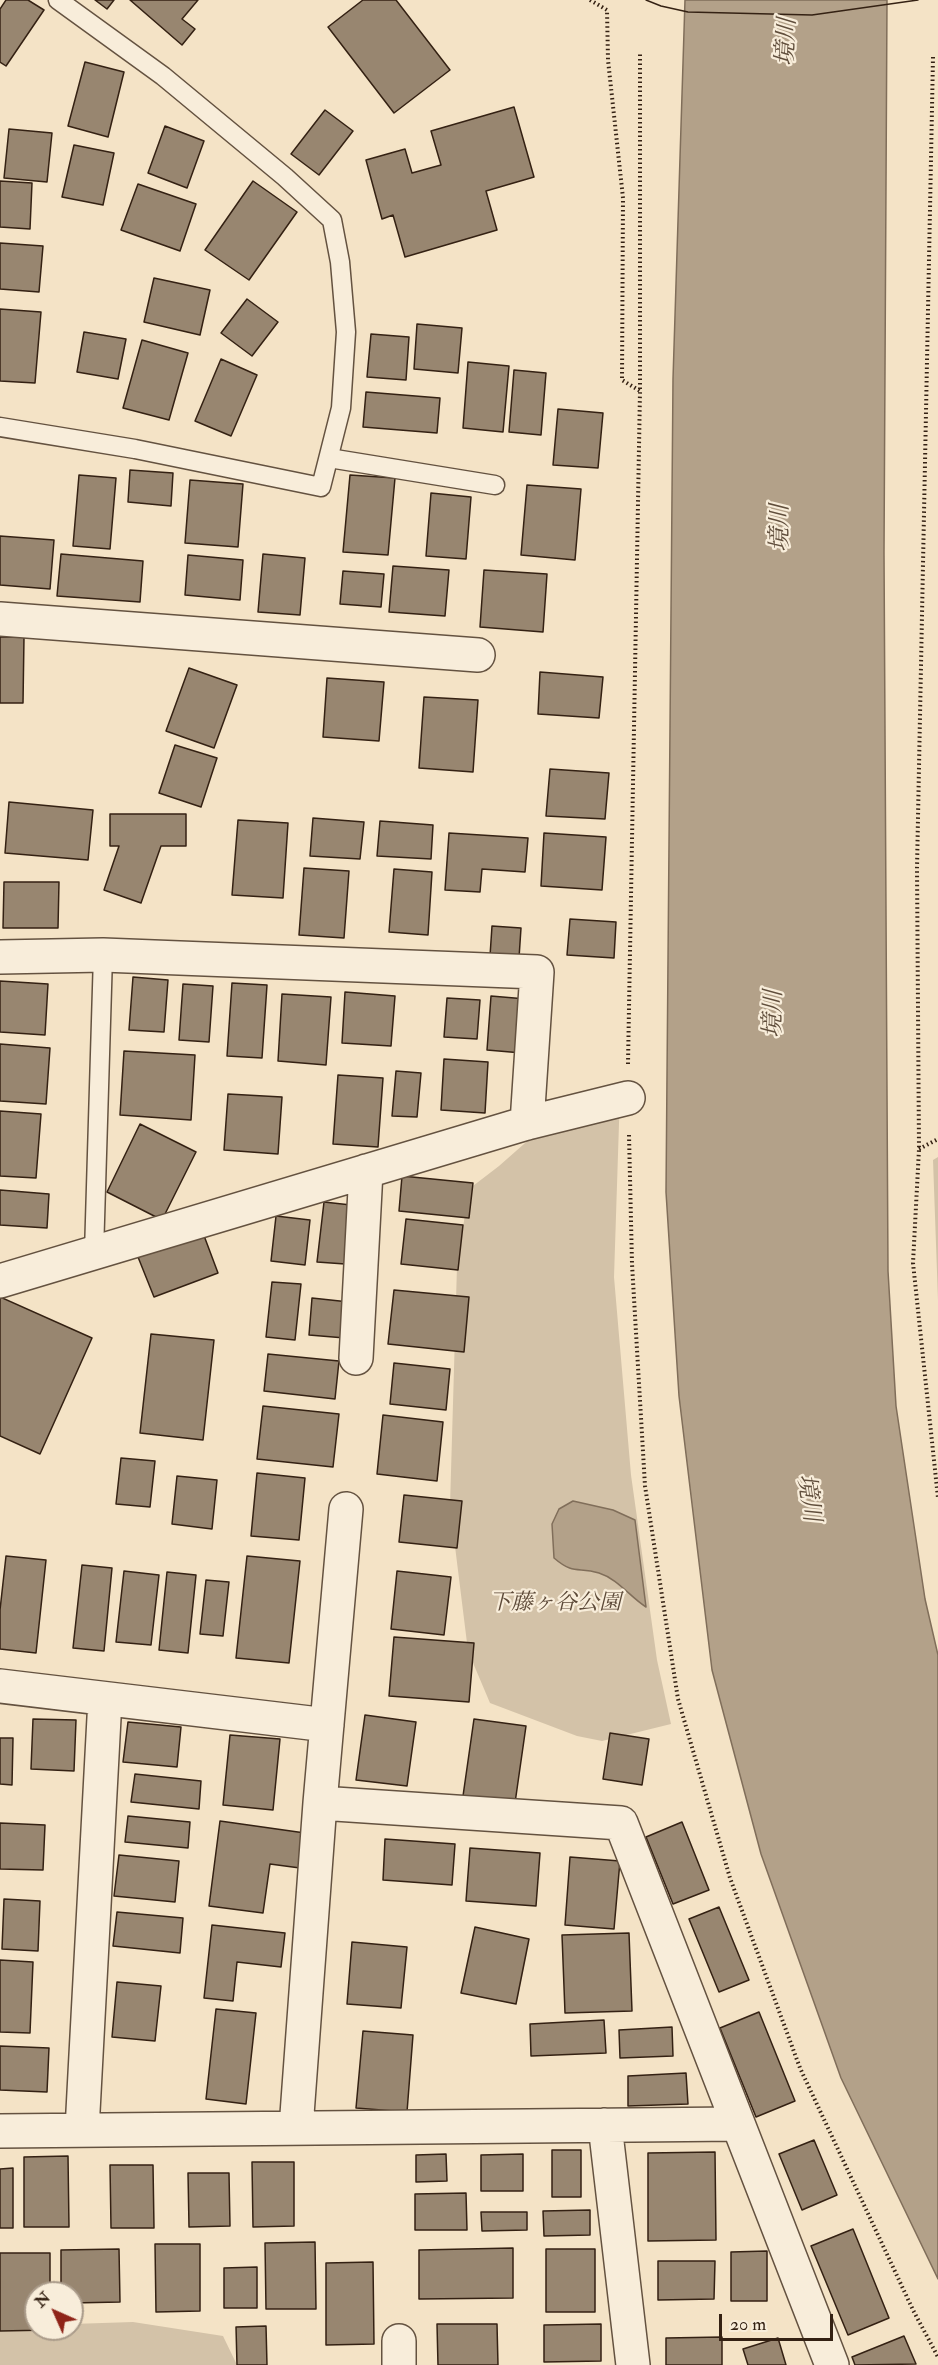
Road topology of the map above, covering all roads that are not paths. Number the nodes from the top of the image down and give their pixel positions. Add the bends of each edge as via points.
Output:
1 (58, 0) edge
2 (0, 427) edge
3 (329, 458) junction
4 (495, 485) dead end
5 (0, 619) edge
6 (478, 655) dead end
7 (103, 955) junction
8 (0, 957) edge
9 (628, 1098) road end
10 (527, 1123) junction
11 (366, 1171) junction
12 (94, 1253) junction
13 (0, 1281) edge
14 (356, 1358) dead end
15 (346, 1509) dead end
16 (0, 1686) edge
17 (105, 1699) junction
18 (327, 1725) junction
19 (320, 1803) junction
20 (738, 2124) junction
21 (605, 2125) junction
22 (296, 2128) junction
23 (82, 2130) junction
24 (0, 2131) edge
25 (633, 2365) edge
26 (832, 2365) edge

1 - 3 lane via 162,76 332,220 346,332 341,408
2 - 3 lane via 135,448 321,487
3 - 4 lane
5 - 6 street
7 - 8 street
7 - 10 street via 537,972
7 - 12 lane
9 - 10 street
10 - 11 street
11 - 12 street
11 - 14 street
12 - 13 street
15 - 18 street
16 - 17 street
17 - 18 street
17 - 23 street
18 - 19 street
19 - 20 street via 621,1823
19 - 22 street
20 - 21 street
20 - 26 street
21 - 22 street
21 - 25 street
22 - 23 street
23 - 24 street

